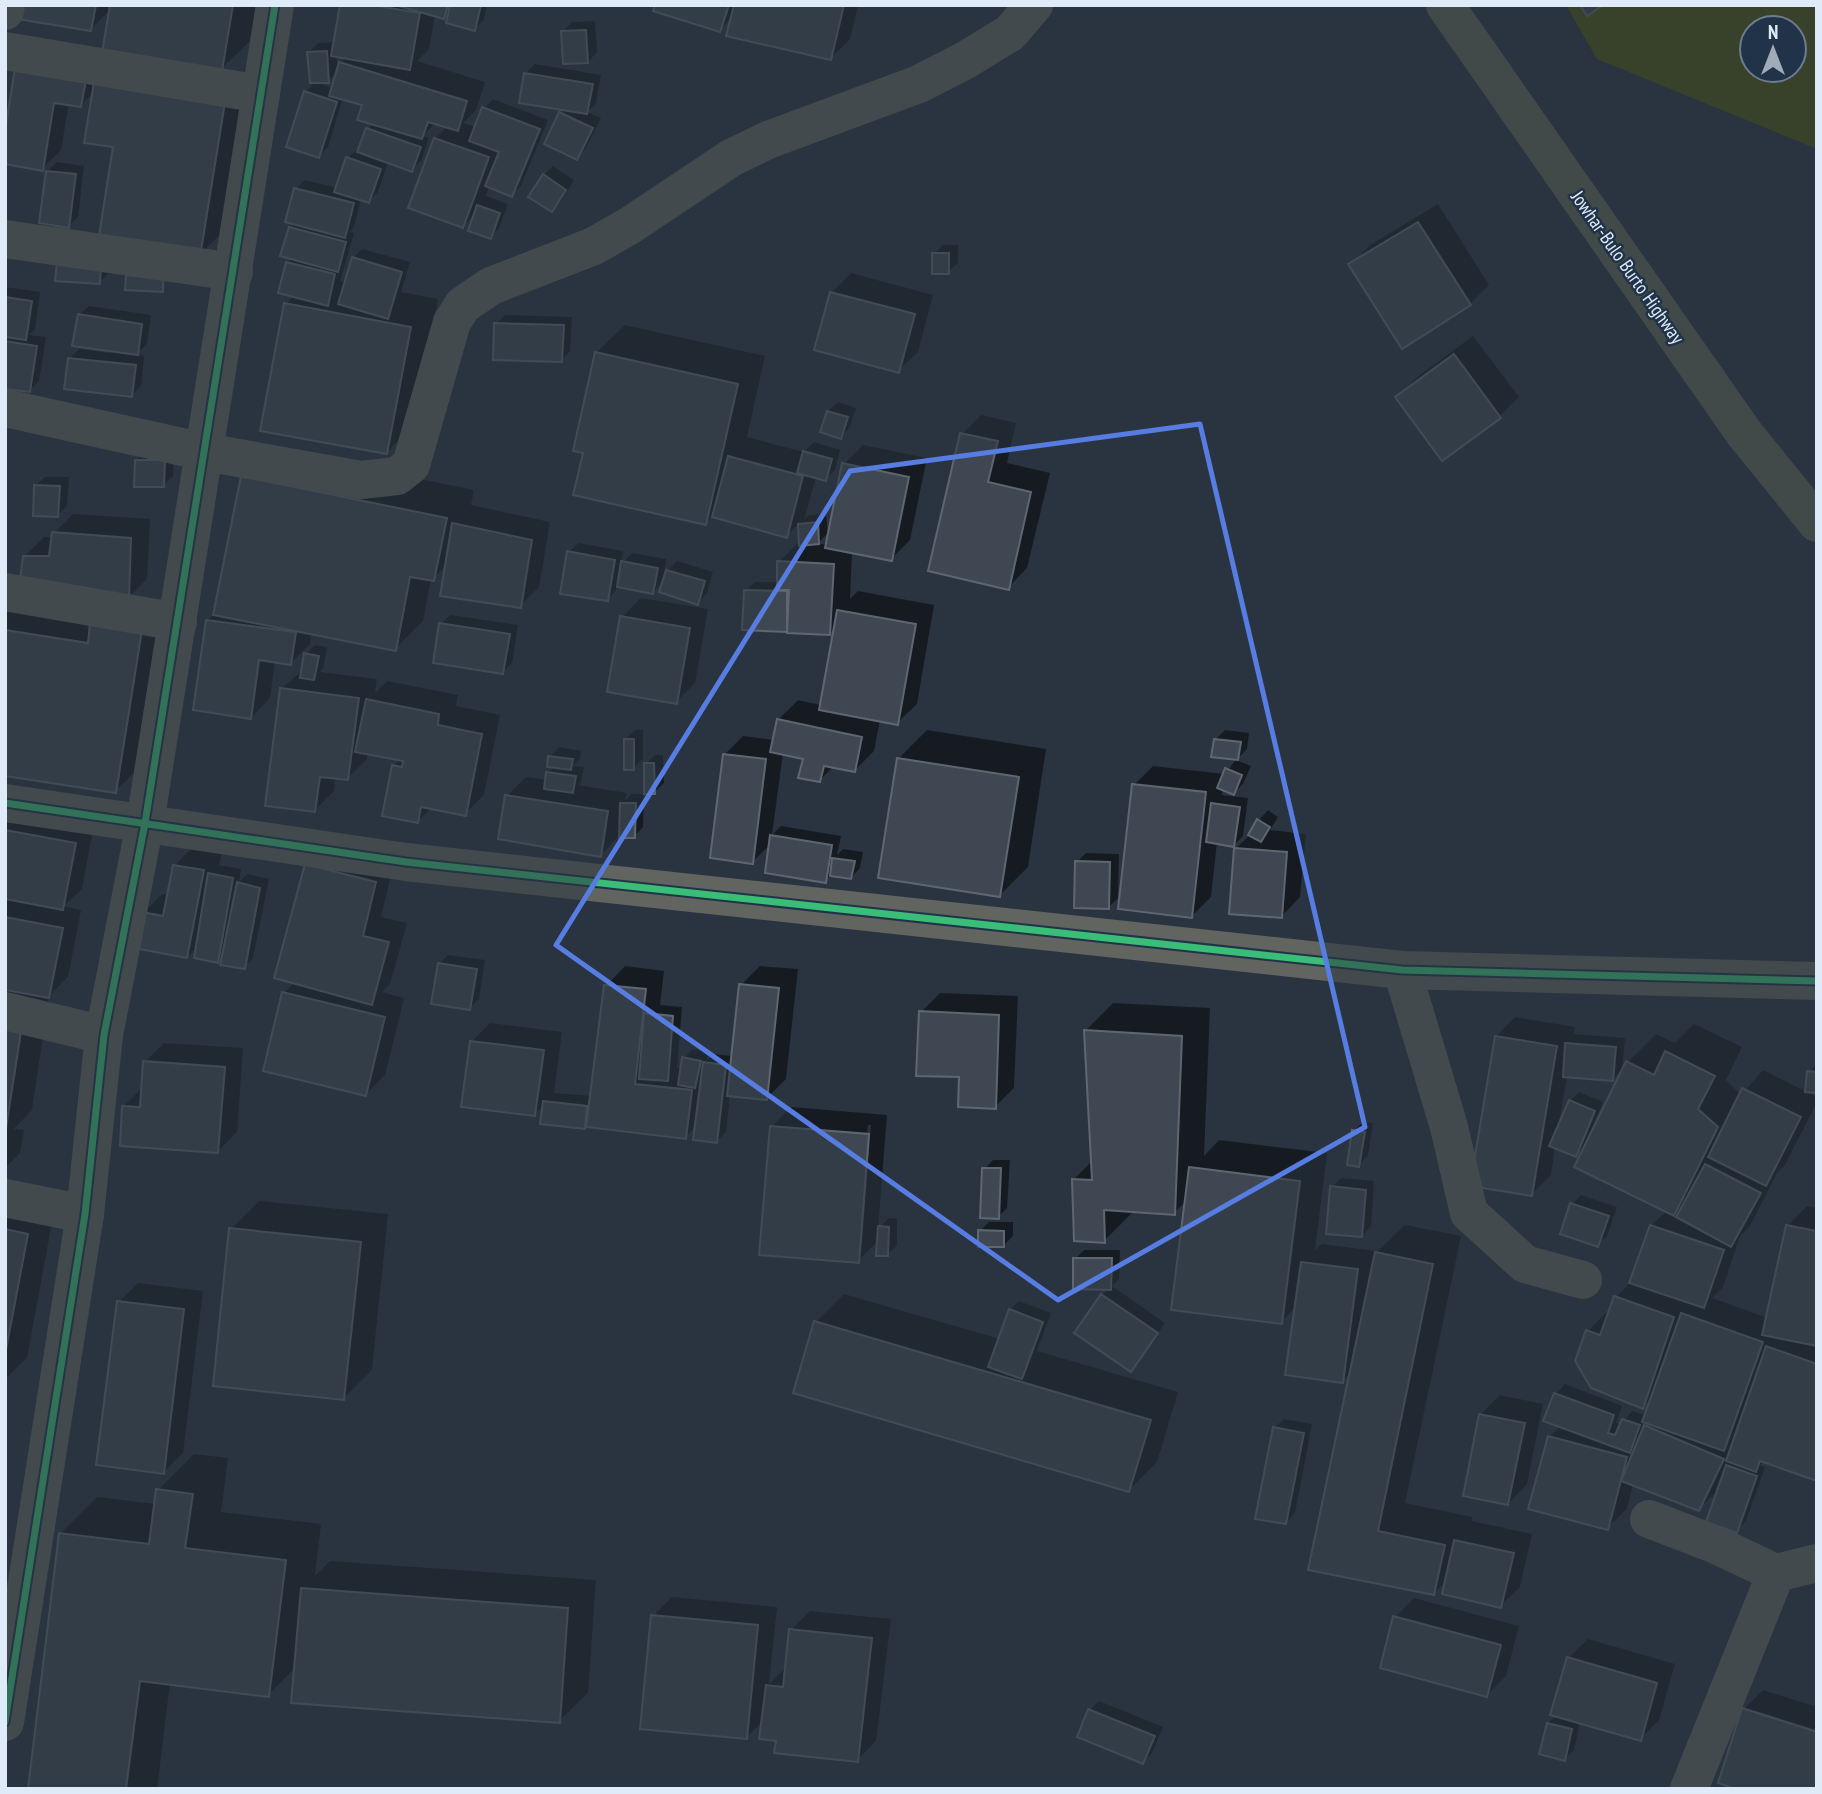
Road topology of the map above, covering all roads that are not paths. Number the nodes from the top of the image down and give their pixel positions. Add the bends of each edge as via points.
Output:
1 (6, 5) edge
2 (275, 5) edge
3 (1034, 5) edge
4 (1445, 5) edge
5 (5, 11) edge
6 (5, 51) edge
7 (261, 94) junction
8 (5, 239) edge
9 (234, 272) junction
10 (5, 408) edge
11 (205, 452) junction
12 (1817, 523) edge
13 (5, 592) edge
14 (178, 622) junction
15 (5, 803) edge
16 (145, 823) junction
17 (1402, 970) junction
18 (1817, 981) edge
19 (5, 1010) edge
20 (104, 1035) junction
21 (5, 1198) edge
22 (85, 1214) junction
23 (1583, 1280) dead end
24 (1649, 1519) dead end
25 (1817, 1563) edge
26 (1776, 1573) junction
27 (15, 1594) edge
28 (5, 1722) edge
29 (1689, 1789) edge

1 - 5 street
2 - 7 street
3 - 11 street via 1010,33 942,73 731,158 594,246 491,286 463,305 452,322 411,465 397,476 361,480
4 - 12 main road, Jowhar-Bulo Burto Highway via 1744,433
6 - 7 street
7 - 9 street
8 - 9 street
9 - 11 street
10 - 11 street
11 - 14 street
13 - 14 street
14 - 16 street
15 - 16 street
16 - 17 street via 406,862
16 - 20 street
17 - 18 street
17 - 23 street via 1449,1127 1469,1213 1525,1264
19 - 20 street
20 - 22 street
21 - 22 street
22 - 27 street
24 - 26 street
25 - 26 street
26 - 29 street
27 - 28 street

